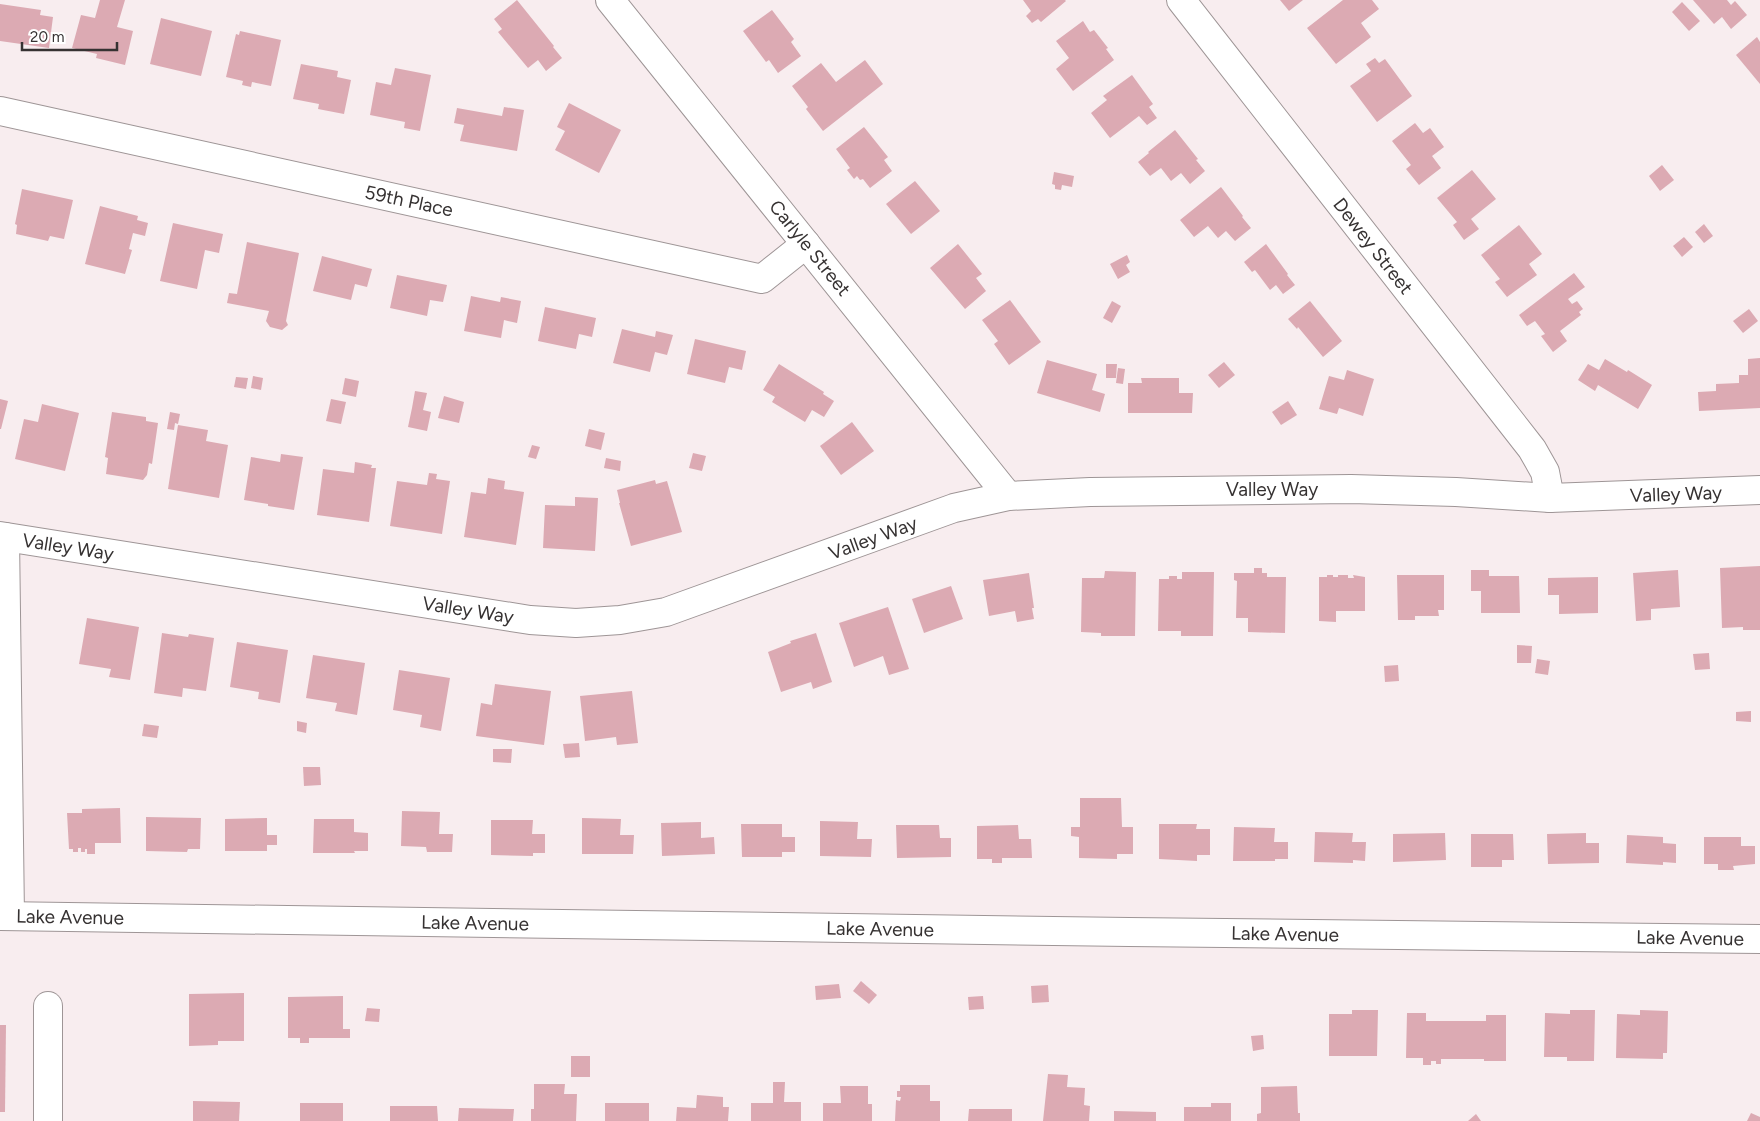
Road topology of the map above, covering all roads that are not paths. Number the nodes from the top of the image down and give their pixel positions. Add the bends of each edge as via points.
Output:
1 (610, 0) edge
2 (1181, 0) edge
3 (0, 111) edge
4 (806, 244) junction
5 (1760, 490) edge
6 (1008, 496) junction
7 (1550, 498) junction
8 (3, 536) edge
9 (5, 916) edge
10 (1760, 938) edge
11 (48, 1006) dead end
12 (48, 1121) edge

1 - 4 street, Carlyle Street
2 - 7 street, Dewey Street via 1532,449 1545,472
3 - 4 street, 59th Place via 762,279
4 - 6 street, Carlyle Street
5 - 7 street, Valley Way
6 - 7 street, Valley Way via 1352,489
6 - 8 street, Valley Way via 954,508 666,612 576,623 530,620
8 - 9 street
9 - 10 street, Lake Avenue
11 - 12 street

